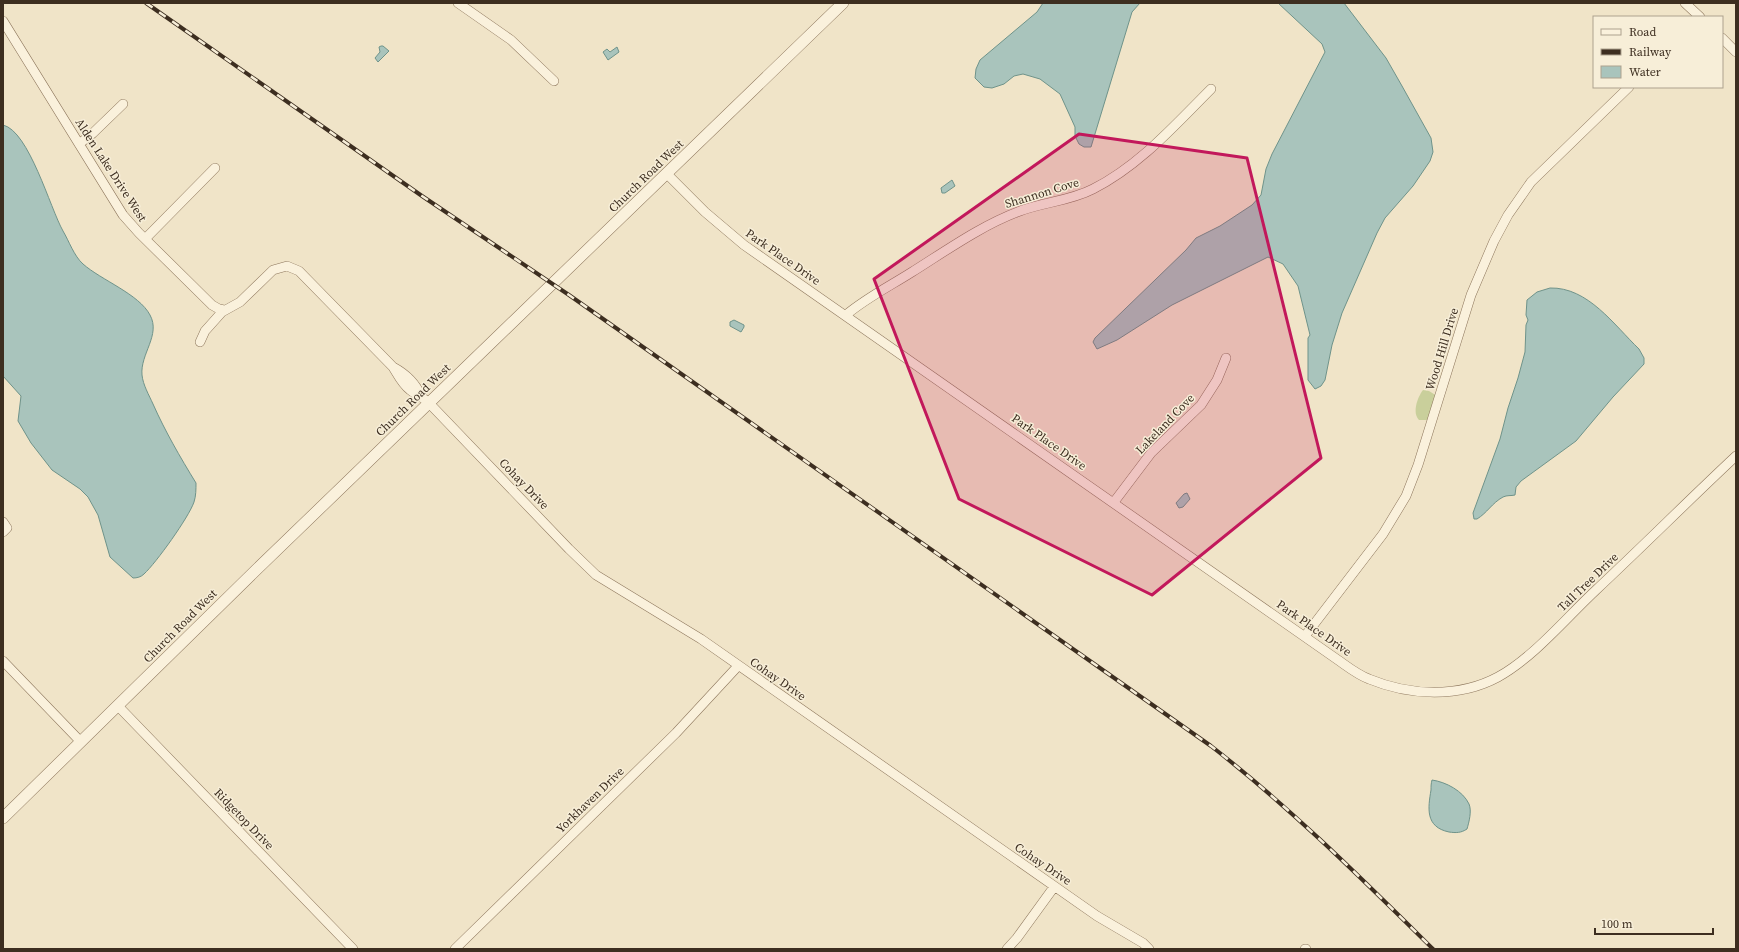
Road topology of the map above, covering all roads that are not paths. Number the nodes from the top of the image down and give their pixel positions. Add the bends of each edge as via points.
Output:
1 (458, 3) edge
2 (843, 3) edge
3 (1685, 3) edge
4 (1699, 16) edge
5 (3, 21) edge
6 (1723, 39) edge
7 (1736, 52) edge
8 (554, 81) dead end
9 (1628, 88) edge
10 (1211, 90) dead end
11 (123, 104) dead end
12 (79, 144) junction
13 (215, 168) dead end
14 (667, 174) junction
15 (145, 239) junction
16 (224, 310) junction
17 (846, 316) junction
18 (200, 342) dead end
19 (1226, 358) dead end
20 (425, 400) junction
21 (1736, 456) edge
22 (1114, 502) junction
23 (1305, 636) junction
24 (3, 661) edge
25 (738, 666) junction
26 (1437, 693) joint
27 (118, 706) junction
28 (81, 742) junction
29 (3, 818) edge
30 (1054, 887) junction
31 (353, 949) edge
32 (455, 949) edge
33 (1007, 949) edge
34 (1149, 949) edge

1 - 8 street via 511,40
2 - 14 street, Church Road West
3 - 4 street
5 - 12 street, Alden Lake Drive West
6 - 7 street
9 - 23 street, Wood Hill Drive via 1530,182 1508,215 1471,295 1451,364 1406,496 1383,534
10 - 17 street, Shannon Cove via 1143,155 1105,183 1080,195 1032,207 997,221 876,294
11 - 12 street
12 - 15 street, Alden Lake Drive West via 124,215
13 - 15 street
14 - 17 street, Park Place Drive via 718,224
14 - 20 street, Church Road West
15 - 16 street, Alden Lake Drive West via 212,305
16 - 18 street via 205,331
16 - 20 street, Cohay Drive via 240,302 273,270 283,266 292,267 299,271 393,367 411,391
17 - 22 street, Park Place Drive
19 - 22 street, Lakeland Cove via 1217,380 1200,405 1151,453
20 - 25 street, Cohay Drive via 588,567 604,580 674,622
20 - 27 street, Church Road West
21 - 26 street, Tall Tree Drive via 1525,657 1498,677 1468,688
22 - 23 street, Park Place Drive
23 - 26 street, Park Place Drive via 1368,679 1404,690
24 - 28 street
25 - 30 street, Cohay Drive
25 - 32 street, Yorkhaven Drive via 676,733
27 - 28 street, Church Road West
27 - 31 street, Ridgetop Drive
28 - 29 street, Church Road West
30 - 33 street
30 - 34 street, Cohay Drive

